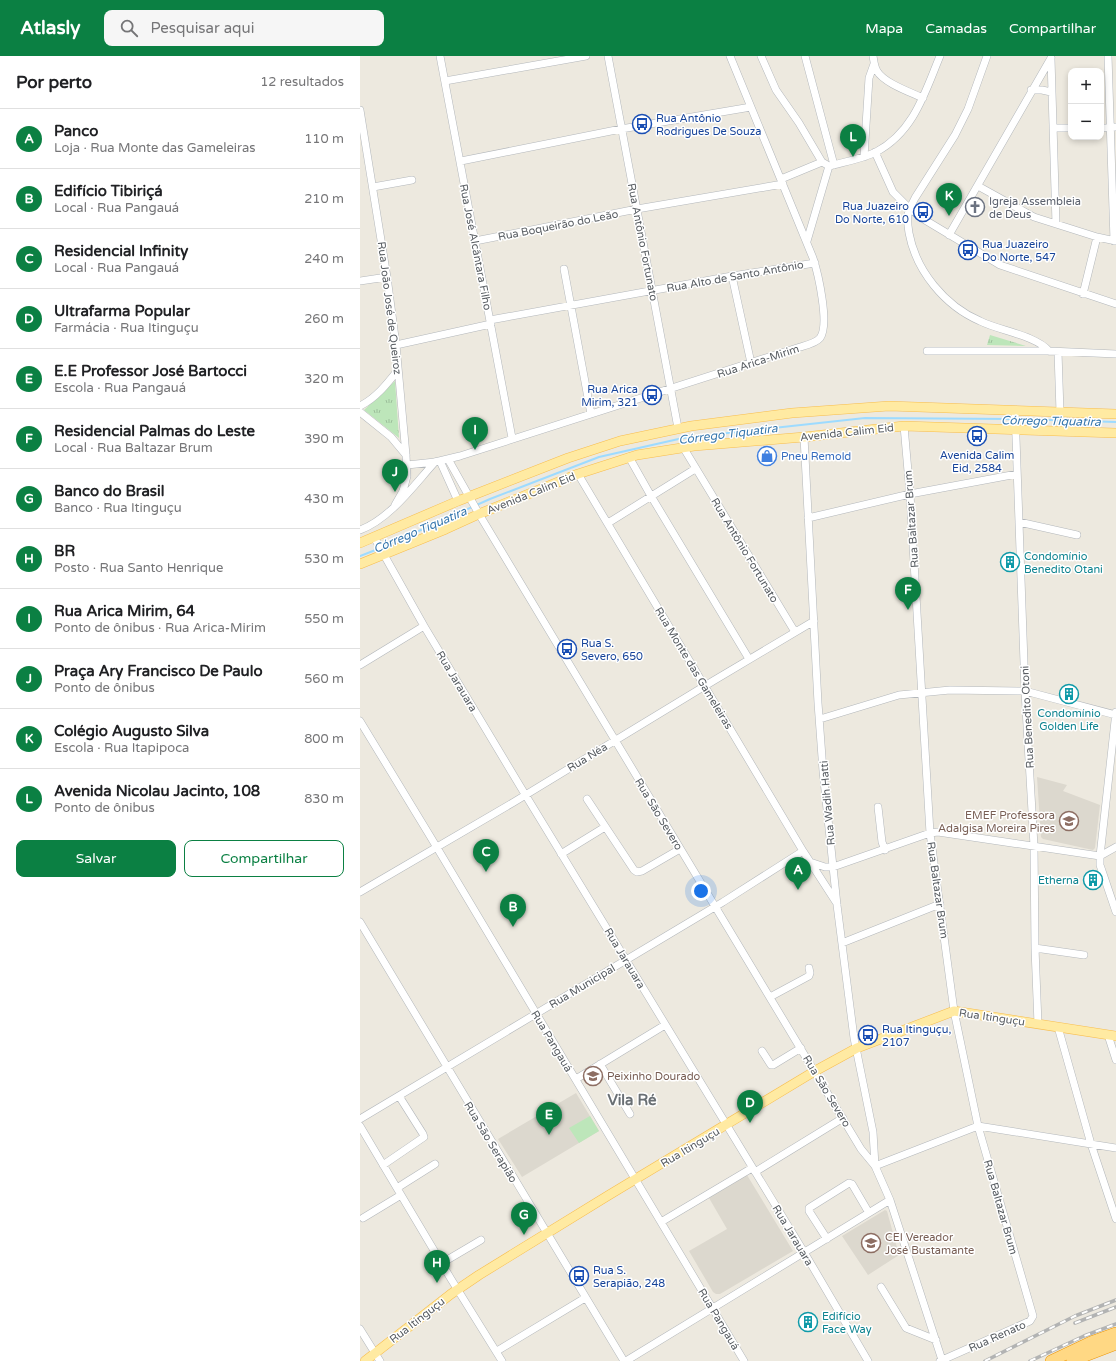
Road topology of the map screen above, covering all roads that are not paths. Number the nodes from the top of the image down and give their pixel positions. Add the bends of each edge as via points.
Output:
1 (440, 56) edge
2 (586, 56) edge
3 (608, 56) edge
4 (730, 56) edge
5 (761, 56) edge
6 (805, 56) edge
7 (874, 56) edge
8 (940, 56) edge
9 (986, 56) edge
10 (1108, 56) edge
11 (1051, 57) edge
12 (874, 64) junction
13 (445, 81) junction
14 (1032, 90) junction
15 (1051, 92) junction
16 (923, 98) junction
17 (751, 107) junction
18 (360, 110) edge
19 (1113, 127) edge
20 (1052, 128) junction
21 (1068, 128) edge
22 (621, 130) junction
23 (875, 152) junction
24 (864, 157) junction
25 (460, 161) junction
26 (828, 164) junction
27 (412, 180) dead end
28 (782, 182) junction
29 (978, 186) junction
30 (373, 187) junction
31 (637, 209) junction
32 (910, 209) junction
33 (1056, 224) junction
34 (949, 235) junction
35 (1097, 237) junction
36 (475, 241) junction
37 (807, 241) junction
38 (1115, 241) edge
39 (815, 263) junction
40 (564, 269) dead end
41 (732, 276) junction
42 (387, 277) junction
43 (360, 281) edge
44 (652, 290) junction
45 (1083, 294) junction
46 (1116, 301) edge
47 (1108, 302) junction
48 (1116, 304) edge
49 (570, 306) junction
50 (491, 322) junction
51 (396, 345) junction
52 (926, 351) dead end
53 (1049, 351) junction
54 (1058, 352) junction
55 (1116, 354) edge
56 (751, 363) junction
57 (398, 370) junction
58 (671, 388) junction
59 (360, 406) edge
60 (360, 412) edge
61 (1015, 412) junction
62 (1060, 412) junction
63 (591, 414) junction
64 (1116, 414) edge
65 (904, 426) junction
66 (1015, 426) junction
67 (678, 428) junction
68 (1116, 433) edge
69 (804, 437) junction
70 (512, 438) junction
71 (682, 448) junction
72 (406, 455) junction
73 (629, 457) junction
74 (448, 459) junction
75 (437, 461) junction
76 (407, 465) junction
77 (695, 469) junction
78 (578, 474) junction
79 (1017, 474) junction
80 (910, 494) junction
81 (651, 496) junction
82 (471, 500) junction
83 (458, 501) junction
84 (395, 505) junction
85 (477, 512) junction
86 (808, 518) junction
87 (1019, 522) junction
88 (608, 523) junction
89 (360, 530) edge
90 (1077, 536) dead end
91 (374, 537) junction
92 (360, 543) edge
93 (383, 555) junction
94 (360, 564) edge
95 (814, 621) junction
96 (424, 626) junction
97 (795, 632) junction
98 (749, 659) junction
99 (360, 665) edge
100 (705, 686) junction
101 (1025, 691) junction
102 (921, 692) junction
103 (1116, 714) edge
104 (820, 719) junction
105 (360, 721) edge
106 (615, 740) junction
107 (525, 795) junction
108 (587, 799) dead end
109 (878, 807) dead end
110 (605, 827) junction
111 (930, 833) junction
112 (1034, 846) junction
113 (436, 847) junction
114 (1116, 847) edge
115 (680, 849) junction
116 (885, 850) junction
117 (803, 851) junction
118 (561, 854) junction
119 (1100, 856) junction
120 (810, 862) junction
121 (833, 868) junction
122 (360, 892) edge
123 (940, 904) junction
124 (837, 905) junction
125 (715, 906) junction
126 (1116, 912) edge
127 (360, 922) edge
128 (842, 942) junction
129 (1036, 948) junction
130 (1084, 955) dead end
131 (626, 960) junction
132 (809, 968) dead end
133 (770, 997) junction
134 (954, 1011) junction
135 (536, 1014) junction
136 (1038, 1024) junction
137 (666, 1025) junction
138 (1058, 1027) junction
139 (1112, 1036) edge
140 (801, 1048) junction
141 (857, 1048) junction
142 (762, 1050) dead end
143 (1116, 1060) edge
144 (600, 1064) junction
145 (447, 1067) junction
146 (815, 1071) junction
147 (576, 1079) junction
148 (399, 1096) junction
149 (630, 1114) dead end
150 (843, 1118) junction
151 (360, 1119) edge
152 (726, 1125) junction
153 (360, 1126) edge
154 (978, 1126) junction
155 (1090, 1144) junction
156 (1116, 1148) edge
157 (435, 1164) dead end
158 (383, 1165) junction
159 (875, 1166) junction
160 (754, 1170) junction
161 (636, 1179) junction
162 (397, 1188) junction
163 (401, 1195) junction
164 (890, 1200) junction
165 (869, 1213) junction
166 (363, 1218) dead end
167 (1116, 1219) edge
168 (661, 1222) junction
169 (546, 1234) junction
170 (827, 1239) junction
171 (481, 1240) dead end
172 (804, 1252) junction
173 (442, 1263) junction
174 (881, 1287) dead end
175 (458, 1289) junction
176 (585, 1298) junction
177 (713, 1308) junction
178 (1032, 1319) joint
179 (360, 1329) edge
180 (1116, 1333) edge
181 (936, 1340) junction
182 (1116, 1344) edge
183 (497, 1351) junction
184 (378, 1357) edge
185 (365, 1361) edge
186 (502, 1361) edge
187 (625, 1361) edge
188 (744, 1361) edge
189 (868, 1361) edge
190 (941, 1361) edge
191 (1051, 1361) edge
192 (1072, 1361) edge

1 - 13 street, Rua José Alcântara Filho
2 - 13 street
3 - 22 street, Rua Antônio Fortunato
4 - 17 street, Rua Arica-Mirim
5 - 26 street via 776,90
6 - 26 street
7 - 12 street
8 - 16 street, Rua Boqueirão do Leão
9 - 32 street via 968,108 955,135
10 - 19 street
11 - 14 street
11 - 15 street
12 - 16 street via 877,73 886,80
12 - 24 street via 869,78
13 - 25 street, Rua José Alcântara Filho
14 - 15 street
14 - 29 street
15 - 20 street
16 - 23 street, Rua Boqueirão do Leão via 903,132 890,144
17 - 22 street
17 - 28 street, Rua Arica-Mirim
18 - 30 street, Rua João José de Queiroz
19 - 38 street
20 - 21 street
20 - 33 street
22 - 25 street
22 - 31 street, Rua Antônio Fortunato
23 - 24 street, Rua Boqueirão do Leão
23 - 32 street via 893,192
24 - 26 street, Rua Boqueirão do Leão
25 - 36 street, Rua José Alcântara Filho
26 - 28 street, Rua Boqueirão do Leão
26 - 37 street
27 - 30 street
28 - 31 street, Rua Boqueirão do Leão
28 - 37 street, Rua Arica-Mirim
29 - 33 street via 1034,217
29 - 34 street
30 - 42 street, Rua João José de Queiroz
31 - 36 street, Rua Boqueirão do Leão
31 - 44 street, Rua Antônio Fortunato
32 - 34 street
32 - 53 street via 907,221 911,242 918,262 938,291 971,317 1039,342
33 - 35 street
34 - 45 street via 1000,265
35 - 38 street
35 - 45 street
36 - 50 street, Rua José Alcântara Filho
37 - 39 street, Rua Arica-Mirim
39 - 41 street, Rua Alto de Santo Antônio
39 - 56 street, Rua Arica-Mirim via 823,310 824,325 821,336 813,343
40 - 49 street
41 - 44 street, Rua Alto de Santo Antônio
41 - 56 street
42 - 43 street
42 - 51 street, Rua João José de Queiroz
44 - 49 street, Rua Alto de Santo Antônio
44 - 58 street, Rua Antônio Fortunato
45 - 47 street
46 - 47 street
47 - 48 street
49 - 50 street, Rua Alto de Santo Antônio
49 - 63 street
50 - 51 street, Rua Alto de Santo Antônio
50 - 70 street, Rua José Alcântara Filho
51 - 57 street, Rua João José de Queiroz
52 - 53 street
53 - 54 street
54 - 55 street
54 - 62 street
56 - 58 street, Rua Arica-Mirim
57 - 59 street via 380,392
57 - 72 street, Rua João José de Queiroz
58 - 63 street, Rua Arica-Mirim
58 - 67 street, Rua Antônio Fortunato
60 - 72 street via 392,437
61 - 62 main road, Avenida Calim Eid
61 - 66 street, Rua Benedito Otoni
61 - 67 main road, Avenida Calim Eid via 889,406 792,413
62 - 64 main road, Avenida Calim Eid
63 - 70 street, Rua Arica-Mirim
65 - 66 main road, Avenida Calim Eid
65 - 69 main road, Avenida Calim Eid
65 - 80 street, Rua Baltazar Brum
66 - 68 main road, Avenida Calim Eid
66 - 79 street, Rua Benedito Otoni
67 - 82 main road, Avenida Calim Eid via 590,450
69 - 71 main road, Avenida Calim Eid
69 - 86 street, Rua Wadih Hatti
70 - 74 street, Rua Arica-Mirim
71 - 73 main road, Avenida Calim Eid
71 - 77 street, Rua Antônio Fortunato
72 - 76 street, Rua João José de Queiroz
73 - 78 main road, Avenida Calim Eid
73 - 81 street
74 - 75 street, Rua Arica-Mirim
74 - 82 street, Rua São Severo
75 - 76 street, Rua Arica-Mirim
75 - 83 street
75 - 84 street
76 - 84 street, Rua João José de Queiroz via 405,484
77 - 81 street
77 - 97 street, Rua Antônio Fortunato
78 - 85 main road, Avenida Calim Eid
78 - 88 street, Rua Monte das Gameleiras
79 - 80 street
79 - 87 street, Rua Benedito Otoni
80 - 86 street
80 - 102 street, Rua Baltazar Brum
81 - 88 street
81 - 98 street
82 - 83 main road, Avenida Calim Eid
82 - 85 street, Rua São Severo
83 - 91 main road, Avenida Calim Eid
84 - 89 street via 376,523
85 - 93 main road, Avenida Calim Eid via 446,529
85 - 106 street, Rua São Severo
86 - 95 street, Rua Wadih Hatti
87 - 90 street
87 - 101 street, Rua Benedito Otoni
88 - 100 street, Rua Monte das Gameleiras
91 - 92 main road, Avenida Calim Eid
91 - 93 street, Rua Jarauara
93 - 94 main road, Avenida Calim Eid
93 - 96 street, Rua Jarauara
95 - 97 street, Rua Néa
95 - 104 street, Rua Wadih Hatti
96 - 99 street
96 - 107 street, Rua Jarauara
97 - 98 street, Rua Néa
98 - 100 street, Rua Néa
100 - 106 street, Rua Néa
100 - 117 street, Rua Monte das Gameleiras
101 - 102 street
101 - 103 street
101 - 112 street, Rua Benedito Otoni
102 - 104 street via 899,695
102 - 111 street, Rua Baltazar Brum
103 - 119 street
104 - 121 street, Rua Wadih Hatti
105 - 113 street, Rua Pangauá
106 - 107 street, Rua Néa
106 - 115 street, Rua São Severo
107 - 113 street, Rua Néa
107 - 118 street, Rua Jarauara
108 - 110 street
109 - 116 street
110 - 115 street via 630,866 637,872
110 - 118 street
111 - 112 street via 941,832
111 - 116 street
111 - 123 street, Rua Baltazar Brum
112 - 119 street
112 - 129 street, Rua Benedito Otoni
113 - 122 street, Rua Néa
113 - 135 street, Rua Pangauá
114 - 119 street
115 - 125 street, Rua São Severo
116 - 121 street
117 - 120 street, Rua Monte das Gameleiras
117 - 125 street, Rua Municipal
118 - 131 street, Rua Jarauara
119 - 126 street via 1100,865
120 - 121 street
120 - 124 street, Rua Monte das Gameleiras
121 - 124 street, Rua Wadih Hatti
123 - 128 street
123 - 134 street, Rua Baltazar Brum
124 - 128 street, Rua Wadih Hatti
125 - 131 street, Rua Municipal
125 - 133 street, Rua São Severo
127 - 145 street, Rua São Serapião
128 - 141 street, Rua Wadih Hatti
129 - 130 street
129 - 136 street, Rua Benedito Otoni
131 - 135 street, Rua Municipal
131 - 137 street, Rua Jarauara
132 - 133 street via 809,976
133 - 140 street, Rua São Severo
134 - 136 main road, Rua Itinguçu
134 - 141 main road, Rua Itinguçu
134 - 154 street, Rua Baltazar Brum
135 - 145 street, Rua Municipal
135 - 147 street, Rua Pangauá
136 - 138 main road, Rua Itinguçu
137 - 144 street
137 - 152 street, Rua Jarauara
138 - 139 main road, Rua Itinguçu
138 - 155 street
139 - 143 street
140 - 142 street via 773,1065
140 - 146 street, Rua São Severo
141 - 146 main road, Rua Itinguçu
141 - 159 street, Rua Wadih Hatti via 874,1132
144 - 147 street
144 - 149 street
145 - 148 street, Rua Municipal
145 - 169 street, Rua São Serapião
146 - 150 street, Rua São Severo
146 - 152 main road, Rua Itinguçu
147 - 161 street, Rua Pangauá
148 - 151 street, Rua Municipal
148 - 158 street via 424,1137
150 - 159 street, Rua São Severo via 861,1149
150 - 160 street
152 - 160 street, Rua Jarauara
152 - 161 main road, Rua Itinguçu
153 - 158 street
154 - 155 street
154 - 159 street
154 - 178 street, Rua Baltazar Brum
155 - 156 street
155 - 167 street
157 - 162 street
158 - 162 street
159 - 164 street
160 - 168 street
160 - 172 street, Rua Jarauara
161 - 168 street, Rua Pangauá
161 - 169 main road, Rua Itinguçu
162 - 163 street
163 - 166 street
163 - 173 street
164 - 165 street
164 - 181 street
165 - 170 street
165 - 170 street via 850,1183 809,1208
168 - 177 street, Rua Pangauá
169 - 175 main road, Rua Itinguçu
169 - 176 street, Rua São Serapião
170 - 172 street
171 - 173 street
172 - 177 street
172 - 189 street, Rua Jarauara
173 - 175 street
174 - 181 street via 906,1328
175 - 183 street
175 - 184 main road, Rua Itinguçu
176 - 183 street
176 - 187 street, Rua São Serapião
177 - 187 street
177 - 188 street, Rua Pangauá
178 - 190 street, Rua Renato
179 - 184 street
180 - 191 highway via 1090,1342
181 - 190 street
182 - 192 highway
183 - 186 street
184 - 185 main road, Rua Itinguçu

